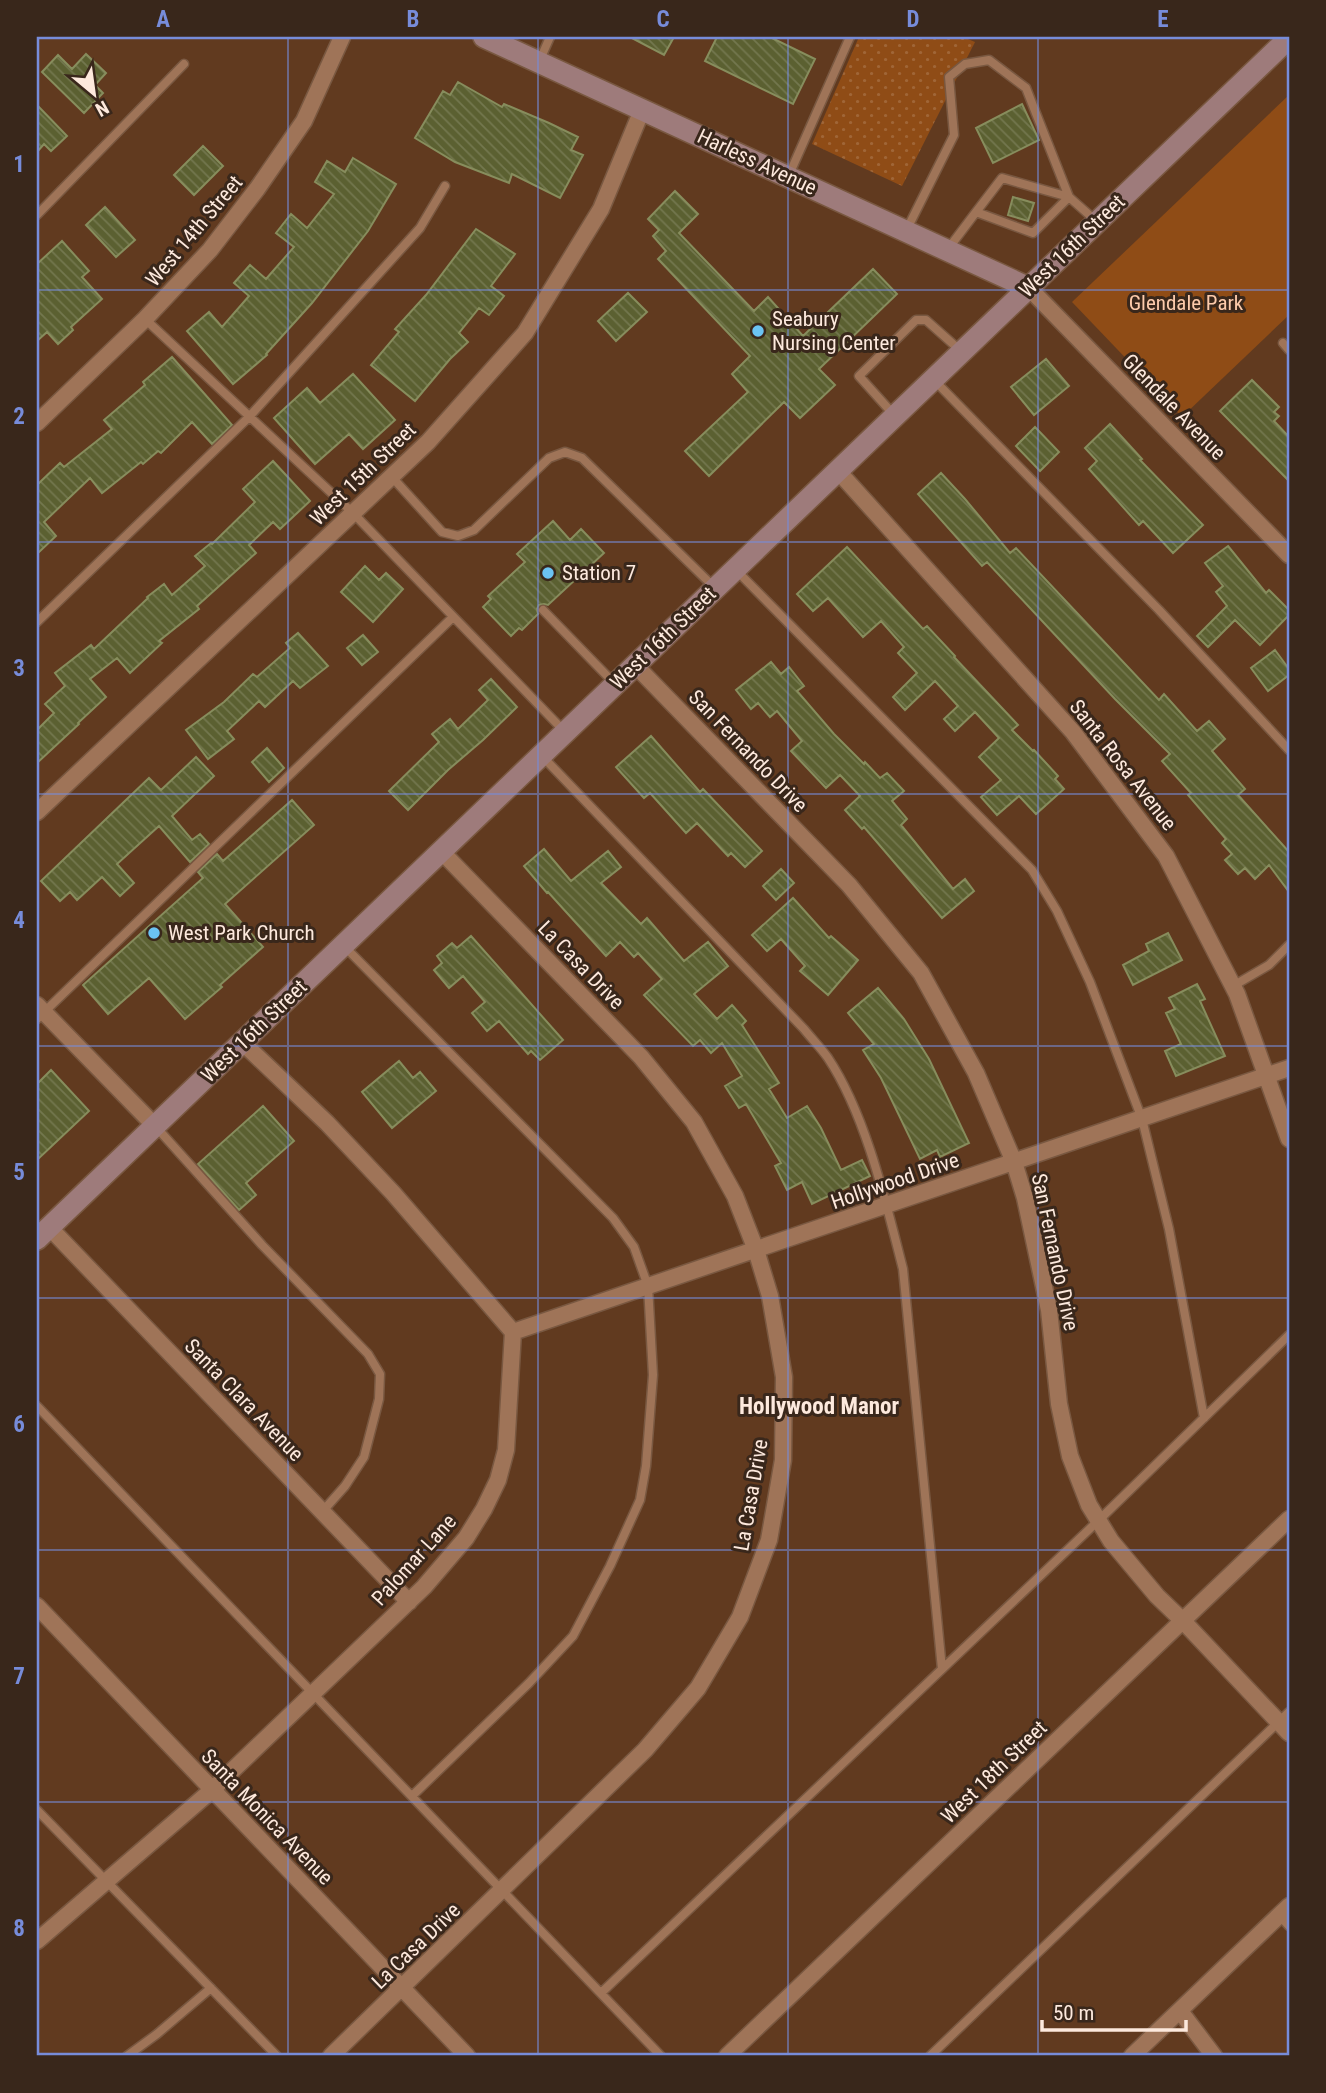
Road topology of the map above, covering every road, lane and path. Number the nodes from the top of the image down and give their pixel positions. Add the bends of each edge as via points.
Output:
1 (342, 37) edge
2 (484, 37) edge
3 (550, 37) edge
4 (850, 37) edge
5 (1289, 38) edge
6 (539, 62) junction
7 (184, 64) dead end
8 (642, 110) junction
9 (788, 177) junction
10 (445, 186) dead end
11 (1069, 197) junction
12 (976, 212) junction
13 (37, 215) edge
14 (1097, 222) junction
15 (906, 231) junction
16 (948, 249) junction
17 (1029, 288) junction
18 (145, 319) junction
19 (962, 352) junction
20 (933, 379) junction
21 (895, 416) junction
22 (249, 417) junction
23 (37, 423) edge
24 (838, 471) junction
25 (391, 476) junction
26 (353, 513) junction
27 (1289, 555) edge
28 (735, 569) junction
29 (715, 588) junction
30 (543, 610) dead end
31 (453, 617) junction
32 (37, 622) edge
33 (635, 665) junction
34 (615, 684) junction
35 (565, 732) junction
36 (1289, 750) edge
37 (541, 755) junction
38 (37, 812) edge
39 (441, 851) junction
40 (343, 945) junction
41 (1289, 945) edge
42 (1233, 986) junction
43 (39, 1012) edge
44 (242, 1042) junction
45 (1289, 1068) edge
46 (1266, 1077) junction
47 (1142, 1119) junction
48 (155, 1126) junction
49 (1289, 1139) edge
50 (1014, 1162) junction
51 (887, 1206) junction
52 (43, 1233) edge
53 (756, 1250) junction
54 (648, 1286) junction
55 (513, 1332) junction
56 (1289, 1335) edge
57 (37, 1406) edge
58 (1204, 1418) junction
59 (322, 1511) junction
60 (1289, 1519) edge
61 (1098, 1521) junction
62 (409, 1602) junction
63 (37, 1606) edge
64 (1183, 1621) junction
65 (942, 1669) junction
66 (313, 1693) junction
67 (1286, 1722) edge
68 (212, 1790) junction
69 (412, 1796) junction
70 (37, 1810) edge
71 (106, 1881) junction
72 (502, 1890) junction
73 (1286, 1915) edge
74 (37, 1941) edge
75 (211, 1988) junction
76 (402, 1989) junction
77 (601, 1993) junction
78 (1180, 2011) junction
79 (127, 2056) edge
80 (278, 2056) edge
81 (331, 2056) edge
82 (467, 2056) edge
83 (661, 2056) edge
84 (727, 2056) edge
85 (930, 2056) edge
86 (1132, 2056) edge
87 (1214, 2056) edge

1 - 18 street, West 14th Street via 304,121 257,190 210,250
2 - 6 main road, Harless Avenue
3 - 6 lane
4 - 9 lane
5 - 14 main road, West 16th Street
6 - 8 main road, Harless Avenue
7 - 13 lane
8 - 9 main road, Harless Avenue
8 - 25 street, West 15th Street via 601,209 524,333 428,442
9 - 15 main road, Harless Avenue
10 - 22 lane via 420,228
11 - 12 lane via 1033,233
11 - 12 lane via 1002,178
11 - 14 lane
11 - 15 lane via 1026,88 989,60 965,64 949,77 954,135
12 - 16 lane
14 - 17 main road, West 16th Street
15 - 16 main road, Harless Avenue
16 - 17 main road, Harless Avenue
17 - 19 main road, West 16th Street
17 - 27 street, Glendale Avenue
18 - 22 lane
18 - 23 street, West 14th Street
19 - 20 main road, West 16th Street
19 - 21 lane via 926,320 916,320 859,376
20 - 21 main road, West 16th Street
20 - 36 lane
21 - 24 main road, West 16th Street
22 - 26 lane
22 - 32 lane
24 - 28 main road, West 16th Street
24 - 42 street, Santa Rosa Avenue via 1073,732 1166,856
25 - 26 street, West 15th Street
25 - 29 lane via 442,532 458,536 474,530 549,458 565,452 582,458
26 - 31 lane
26 - 38 street, West 15th Street
28 - 29 main road, West 16th Street
28 - 47 lane via 1032,870 1090,982
29 - 33 main road, West 16th Street
30 - 34 lane
31 - 35 lane
31 - 43 lane
33 - 34 main road, West 16th Street
33 - 50 street, San Fernando Drive via 849,884 921,973 976,1073
34 - 35 main road, West 16th Street
35 - 37 main road, West 16th Street
37 - 39 main road, West 16th Street
37 - 51 lane via 828,1057 860,1122
39 - 40 main road, West 16th Street
39 - 53 street, La Casa Drive via 641,1057 694,1122 735,1196
40 - 44 main road, West 16th Street
40 - 54 lane via 612,1218 634,1247
41 - 42 lane via 1269,965
42 - 46 street, Santa Rosa Avenue
43 - 48 street
44 - 48 main road, West 16th Street
44 - 55 street via 393,1193
45 - 46 street, Hollywood Drive
46 - 47 street, Hollywood Drive
46 - 49 street, Santa Rosa Avenue
47 - 50 street, Hollywood Drive
47 - 58 lane via 1169,1229
48 - 52 main road, West 16th Street
48 - 59 lane via 368,1354 380,1374 379,1399 364,1457
50 - 51 street, Hollywood Drive
50 - 61 street, San Fernando Drive via 1049,1310 1070,1456
51 - 53 street, Hollywood Drive
51 - 65 lane via 903,1269
52 - 59 street, Santa Clara Avenue
53 - 54 street, Hollywood Drive
53 - 72 street, La Casa Drive via 770,1296 784,1377 783,1460 769,1540 740,1617 698,1688 645,1750
54 - 55 street, Hollywood Drive
54 - 69 lane via 653,1375 646,1466 640,1500 610,1566 573,1636
55 - 62 street, Palomar Lane via 506,1450 498,1480 466,1538
56 - 58 lane
57 - 66 lane
58 - 61 lane
59 - 62 street, Santa Clara Avenue
60 - 64 street, West 18th Street
61 - 64 street, San Fernando Drive via 1157,1596
61 - 65 lane
62 - 66 street, Palomar Lane
63 - 68 street, Santa Monica Avenue
64 - 67 street, San Fernando Drive
64 - 84 street, West 18th Street
65 - 77 lane
66 - 68 street, Palomar Lane
66 - 69 lane
67 - 85 lane
68 - 71 street, Palomar Lane
68 - 76 street, Santa Monica Avenue
69 - 72 lane
70 - 71 lane
71 - 74 street, Palomar Lane
71 - 75 lane
72 - 76 street, La Casa Drive
72 - 77 lane
73 - 78 street
75 - 79 lane
75 - 80 lane
76 - 81 street, La Casa Drive
76 - 82 street, Santa Monica Avenue
77 - 83 lane
78 - 86 street
78 - 87 street

